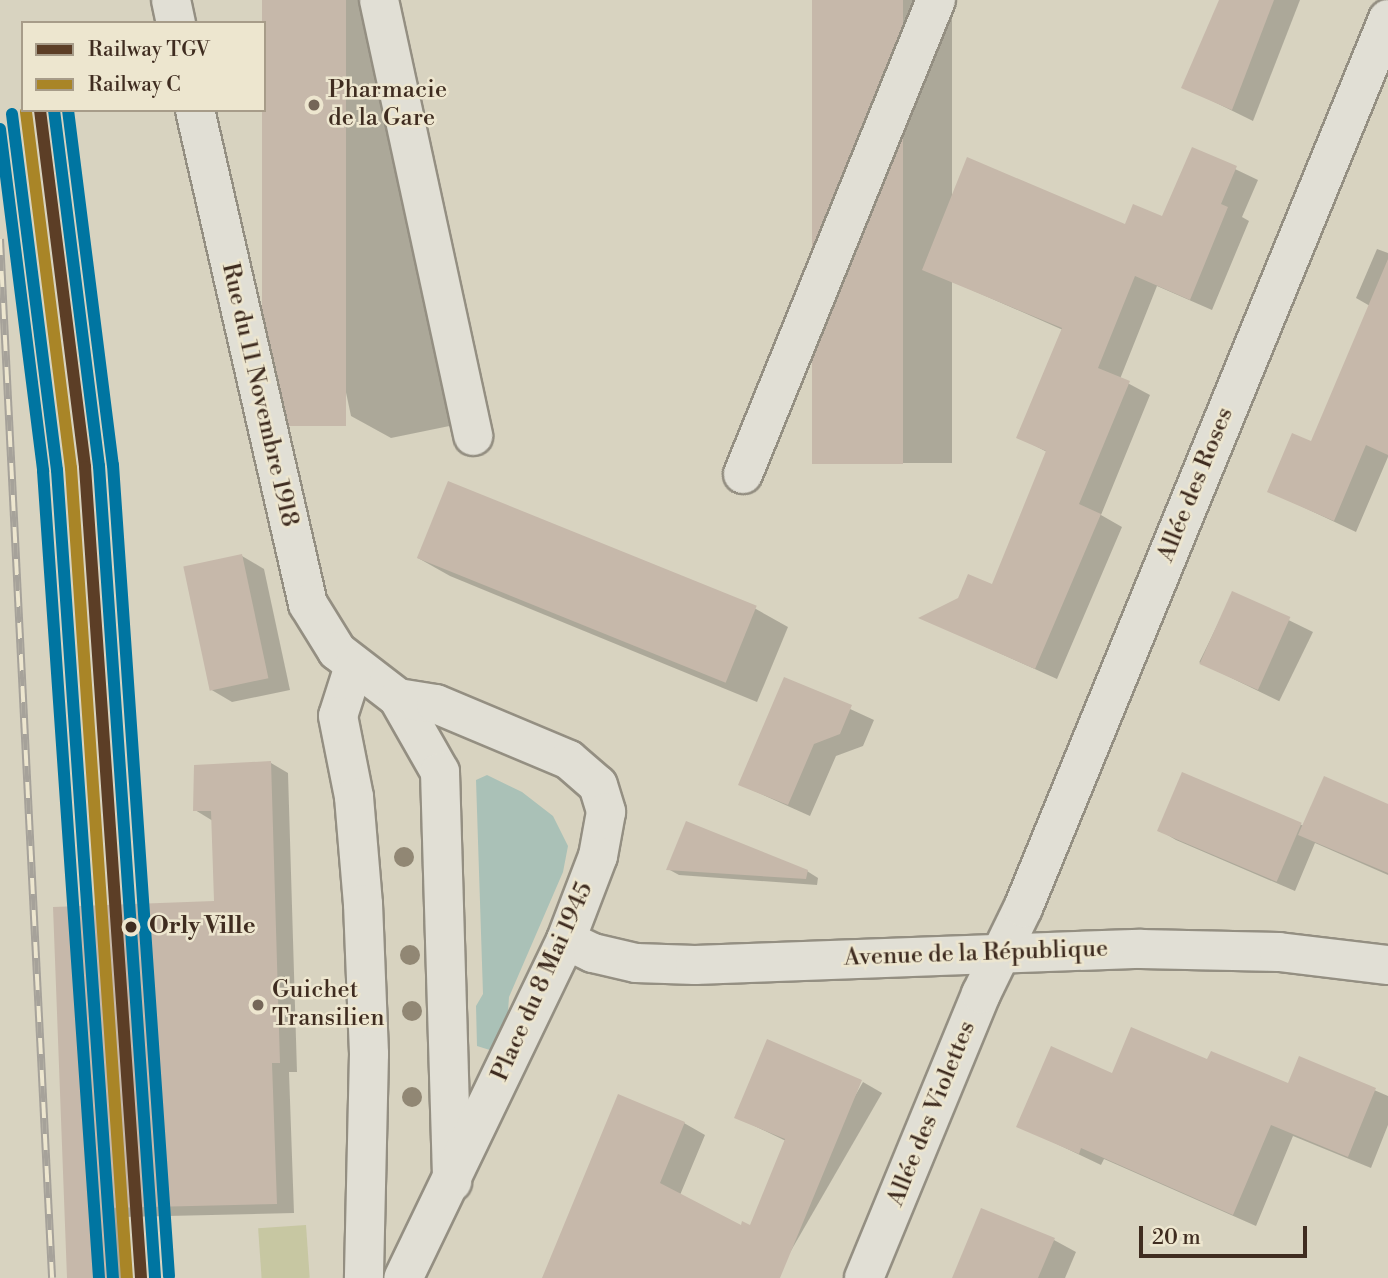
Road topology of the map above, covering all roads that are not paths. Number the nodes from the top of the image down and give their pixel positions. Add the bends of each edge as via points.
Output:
1 (171, 0) edge
2 (379, 0) edge
3 (936, 0) edge
4 (1388, 19) edge
5 (176, 21) edge
6 (195, 112) edge
7 (473, 436) dead end
8 (743, 474) dead end
9 (354, 666) junction
10 (398, 698) junction
11 (566, 940) junction
12 (1001, 951) junction
13 (1388, 965) edge
14 (452, 1182) junction
15 (364, 1278) edge
16 (403, 1278) edge
17 (864, 1278) edge

1 - 5 street
2 - 7 street
3 - 8 street
4 - 12 street, Allée des Roses
6 - 9 street, Rue du 11 Novembre 1918 via 308,604 337,651
9 - 10 street, Place du 8 Mai 1945
9 - 15 street via 338,716 354,797 363,904 369,1054
10 - 11 street, Place du 8 Mai 1945 via 436,704 569,760 598,785 606,812 598,856
10 - 14 street, Place du 8 Mai 1945 via 440,772 450,972
11 - 12 street, Avenue de la République via 593,953 636,963 695,965
11 - 14 street, Place du 8 Mai 1945
12 - 13 street, Avenue de la République via 1279,952
12 - 17 street, Allée des Violettes
14 - 16 street, Place du 8 Mai 1945

